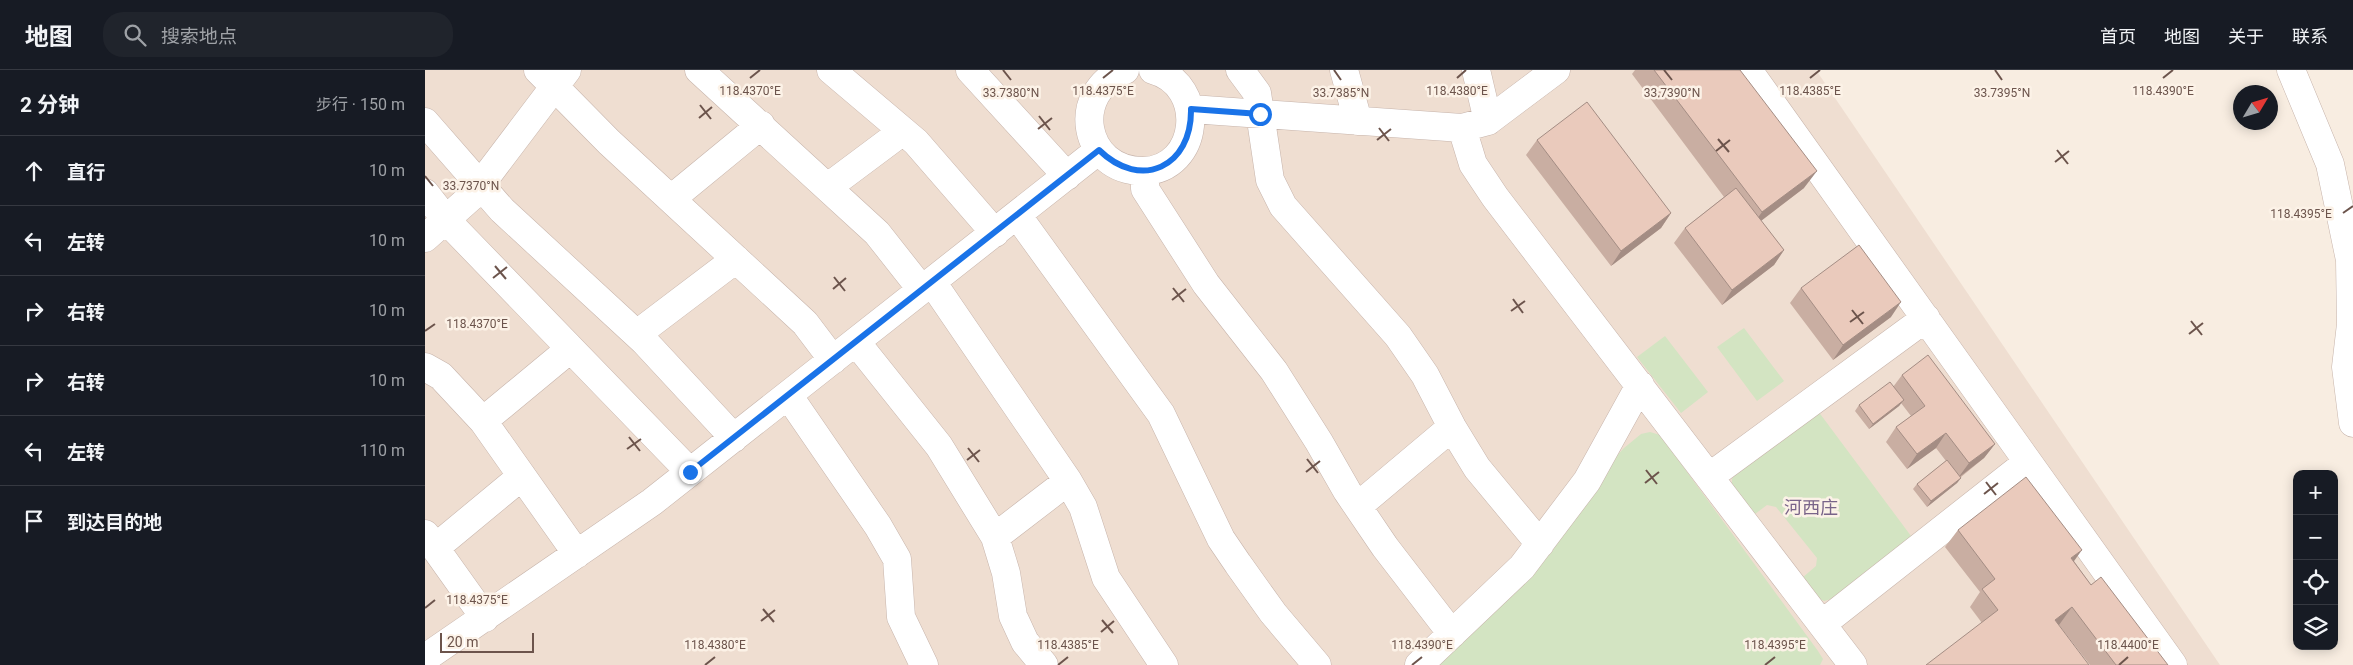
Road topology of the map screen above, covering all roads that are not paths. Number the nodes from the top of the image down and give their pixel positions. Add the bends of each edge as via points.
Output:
1 (699, 70) edge
2 (831, 70) edge
3 (970, 70) edge
4 (1153, 70) edge
5 (1240, 70) edge
6 (1344, 70) edge
7 (1476, 70) edge
8 (1556, 70) edge
9 (1748, 70) edge
10 (2291, 70) edge
11 (1121, 71) edge
12 (553, 75) edge
13 (1191, 109) junction
14 (1260, 114) junction
15 (1358, 121) junction
16 (425, 122) edge
17 (761, 125) junction
18 (1475, 125) junction
19 (903, 131) junction
20 (1099, 150) junction
21 (1145, 171) junction
22 (1067, 176) junction
23 (480, 186) junction
24 (828, 187) junction
25 (425, 193) edge
26 (671, 199) junction
27 (1017, 215) junction
28 (447, 221) junction
29 (995, 233) junction
30 (425, 238) edge
31 (736, 259) junction
32 (927, 286) junction
33 (1925, 318) junction
34 (637, 334) junction
35 (856, 342) junction
36 (570, 349) junction
37 (833, 360) junction
38 (425, 367) edge
39 (1639, 385) junction
40 (788, 395) junction
41 (483, 421) junction
42 (2353, 423) edge
43 (1451, 427) junction
44 (734, 438) junction
45 (2028, 462) junction
46 (690, 472) junction
47 (522, 476) junction
48 (1709, 477) junction
49 (1068, 481) junction
50 (1358, 506) junction
51 (995, 537) junction
52 (430, 541) edge
53 (1540, 544) junction
54 (577, 554) junction
55 (485, 618) junction
56 (1822, 624) junction
57 (1452, 634) junction
58 (425, 658) edge
59 (923, 665) edge
60 (1044, 665) edge
61 (1164, 665) edge
62 (1317, 665) edge
63 (1419, 665) edge
64 (1853, 665) edge
65 (2173, 665) edge

1 - 17 street
2 - 19 street
3 - 22 street
4 - 13 street via 1174,81 1185,94
5 - 14 street via 1257,94
6 - 15 street
7 - 18 street
8 - 18 street
9 - 33 street
10 - 42 street via 2330,164 2350,260 2351,324 2346,367
11 - 20 street via 1100,87 1091,102 1091,135
12 - 23 street
12 - 26 street via 609,142
13 - 14 street
13 - 21 street via 1191,127 1186,143 1162,166
14 - 15 street
14 - 43 street via 1270,180 1283,206 1398,336 1425,375
15 - 18 street
16 - 23 street
17 - 24 street
17 - 26 street
18 - 39 street via 1473,164
19 - 24 street
19 - 29 street
20 - 21 street via 1112,163
20 - 22 street
21 - 50 street via 1145,189 1155,207 1206,284 1274,371
22 - 27 street
23 - 28 street
23 - 34 street
24 - 32 street
25 - 28 street
26 - 31 street
27 - 29 street
27 - 62 street via 1161,414 1221,539 1273,613
28 - 30 street
28 - 36 street
29 - 32 street
31 - 34 street
31 - 37 street via 805,323
32 - 35 street
32 - 49 street
33 - 45 street
33 - 48 street
34 - 44 street
35 - 37 street
35 - 51 street via 939,446
36 - 41 street
36 - 46 street
37 - 40 street
38 - 41 street via 441,376
39 - 48 street
39 - 53 street via 1587,481
40 - 44 street
40 - 59 street via 897,558 901,618
41 - 47 street
43 - 50 street
43 - 53 street via 1477,468
44 - 46 street
45 - 56 street
45 - 65 street
46 - 54 street
47 - 52 street
47 - 54 street
48 - 56 street
49 - 51 street
49 - 61 street via 1083,507 1106,578
50 - 57 street via 1385,547
51 - 60 street via 1007,574 1013,616 1025,642
52 - 55 street
53 - 57 street via 1522,567
54 - 55 street
55 - 58 street
56 - 64 street
57 - 63 street

